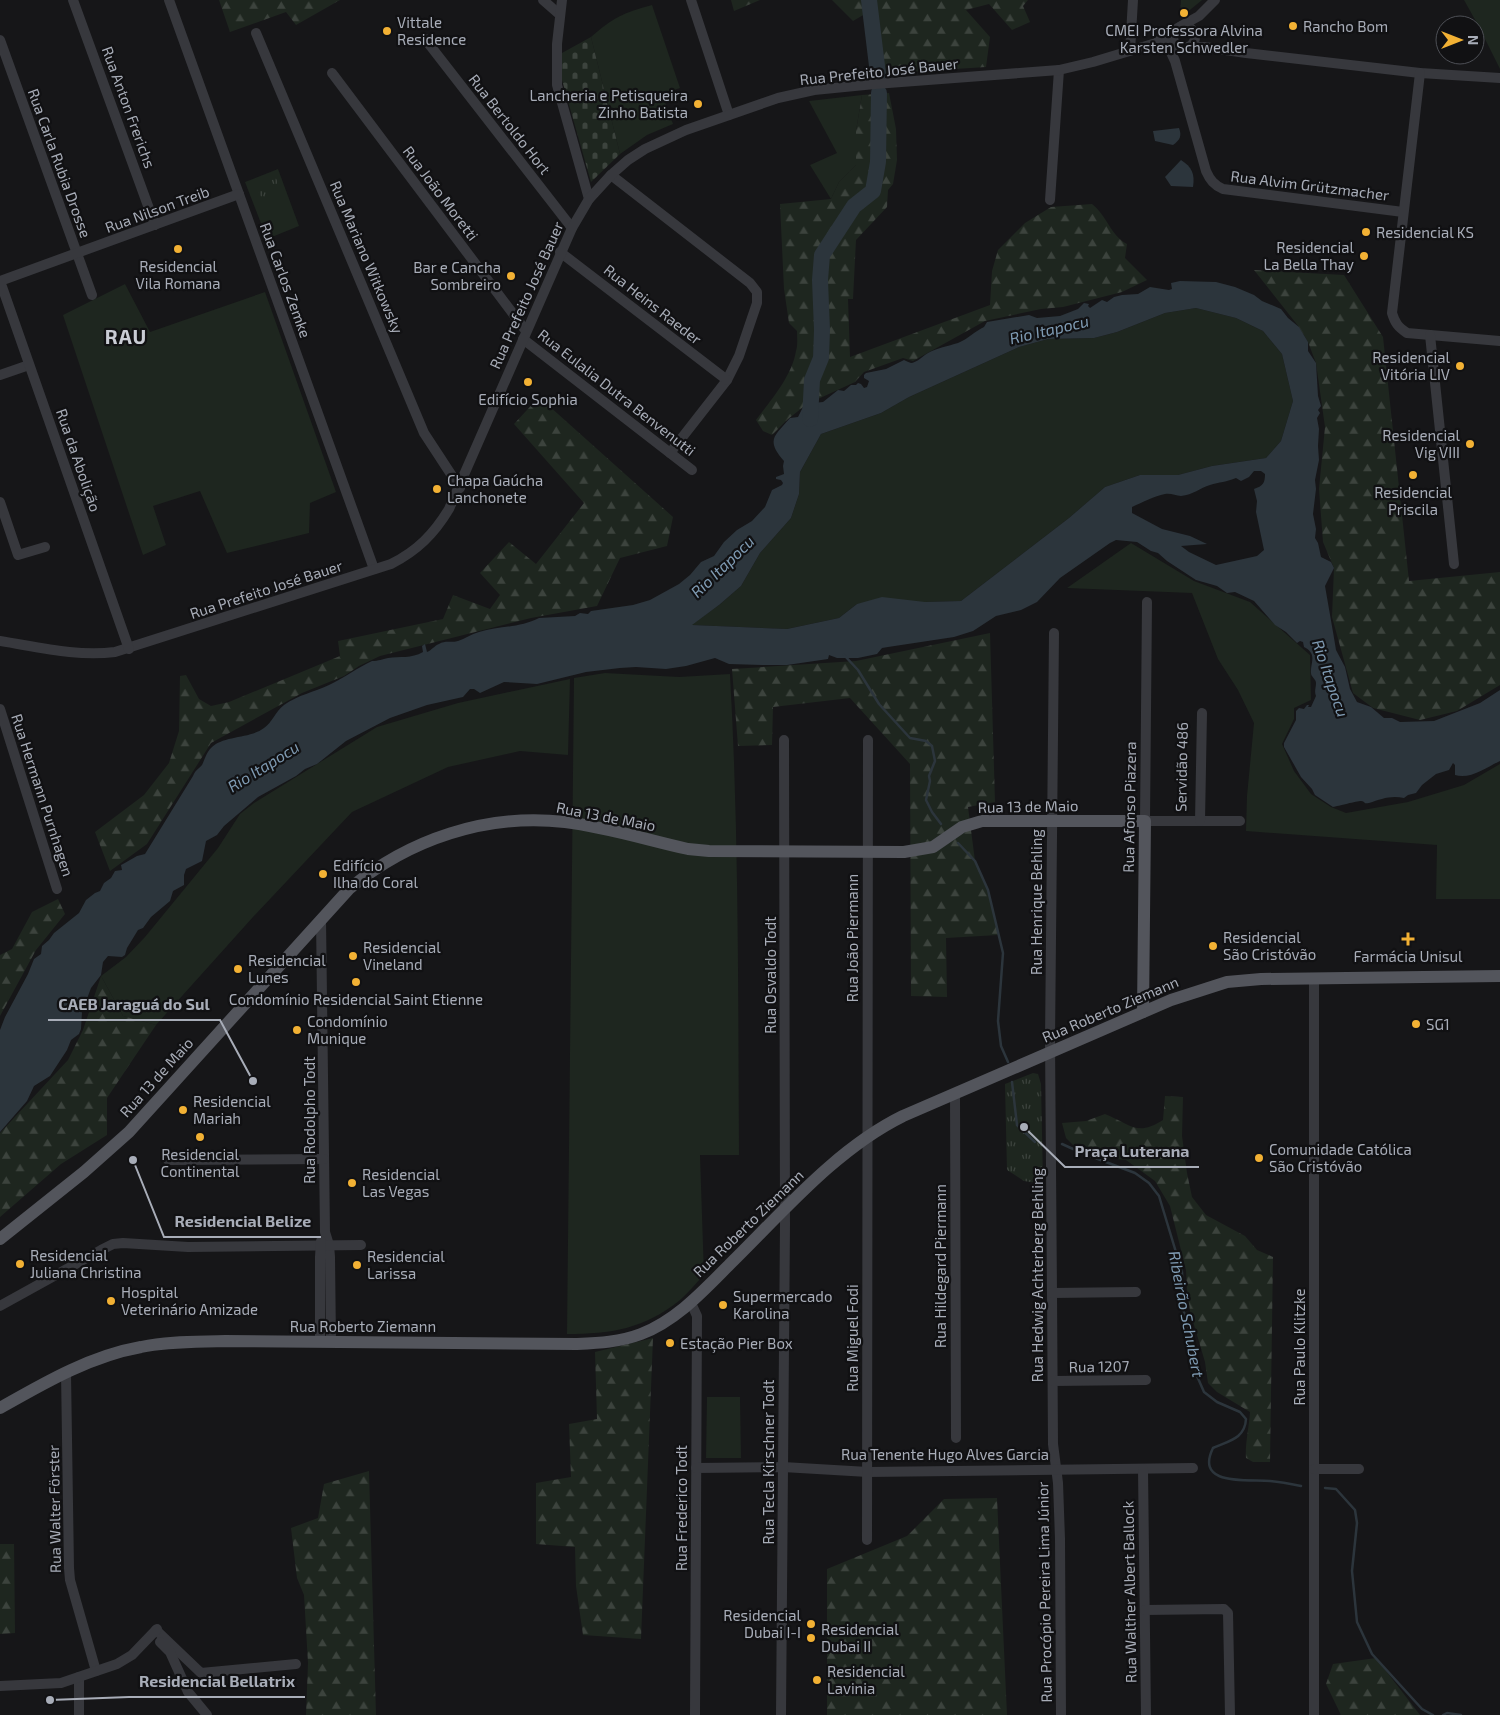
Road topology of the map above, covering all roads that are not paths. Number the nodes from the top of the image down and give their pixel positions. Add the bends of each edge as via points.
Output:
1 (74, 0) edge
2 (169, 0) edge
3 (543, 0) edge
4 (562, 0) edge
5 (691, 0) edge
6 (1133, 0) edge
7 (1215, 0) edge
8 (559, 14) junction
9 (1199, 16) junction
10 (1178, 28) junction
11 (256, 33) dead end
12 (1195, 37) junction
13 (425, 39) dead end
14 (0, 40) edge
15 (1156, 43) junction
16 (1167, 44) junction
17 (1205, 47) junction
18 (1183, 48) junction
19 (1130, 51) junction
20 (1175, 61) junction
21 (1059, 70) junction
22 (332, 73) dead end
23 (1420, 73) junction
24 (1500, 78) edge
25 (728, 114) junction
26 (611, 175) junction
27 (239, 194) junction
28 (589, 198) junction
29 (1050, 200) dead end
30 (1403, 212) junction
31 (155, 225) junction
32 (572, 228) junction
33 (560, 252) junction
34 (77, 254) junction
35 (0, 281) edge
36 (92, 295) dead end
37 (525, 334) junction
38 (1430, 334) junction
39 (1500, 341) edge
40 (29, 365) junction
41 (0, 375) edge
42 (727, 380) junction
43 (670, 453) junction
44 (692, 470) dead end
45 (460, 488) junction
46 (0, 502) edge
47 (45, 548) dead end
48 (1454, 564) dead end
49 (374, 570) junction
50 (1147, 602) dead end
51 (1054, 633) dead end
52 (0, 641) edge
53 (129, 649) junction
54 (0, 709) edge
55 (1199, 713) dead end
56 (784, 740) dead end
57 (868, 740) dead end
58 (1052, 820) junction
59 (1145, 821) junction
60 (1240, 821) dead end
61 (1198, 822) junction
62 (784, 851) junction
63 (868, 851) junction
64 (57, 889) dead end
65 (321, 919) junction
66 (1500, 976) edge
67 (1314, 979) junction
68 (1143, 1012) junction
69 (1050, 1052) junction
70 (954, 1094) junction
71 (867, 1136) junction
72 (324, 1159) junction
73 (168, 1160) dead end
74 (785, 1210) junction
75 (0, 1239) edge
76 (361, 1245) dead end
77 (325, 1246) junction
78 (1136, 1292) dead end
79 (1052, 1293) junction
80 (691, 1303) junction
81 (0, 1306) edge
82 (325, 1342) junction
83 (66, 1373) junction
84 (1146, 1380) dead end
85 (1053, 1381) junction
86 (0, 1408) edge
87 (956, 1438) dead end
88 (783, 1467) junction
89 (696, 1468) junction
90 (1193, 1468) dead end
91 (1359, 1468) dead end
92 (1055, 1469) junction
93 (1143, 1469) junction
94 (1314, 1469) junction
95 (868, 1472) junction
96 (867, 1540) dead end
97 (1145, 1610) junction
98 (155, 1631) junction
99 (296, 1664) dead end
100 (96, 1671) junction
101 (78, 1678) junction
102 (0, 1686) edge
103 (79, 1715) edge
104 (207, 1715) edge
105 (695, 1715) edge
106 (782, 1715) edge
107 (1061, 1715) edge
108 (1146, 1715) edge
109 (1230, 1715) edge
110 (1314, 1715) edge

1 - 31 street, Rua Anton Frerichs
2 - 27 street, Rua Carlos Zemke
3 - 8 street
4 - 8 street
5 - 25 street
6 - 19 street
7 - 9 street, Rua Prefeito José Bauer
8 - 28 street via 557,85
9 - 10 street, Rua Prefeito José Bauer
9 - 12 street
10 - 12 street via 1188,26
10 - 15 street, Rua Prefeito José Bauer
10 - 18 street via 1173,38 1175,44
11 - 45 street, Rua Mariano Witkowsky via 424,433
12 - 17 street
12 - 18 street
13 - 32 street, Rua Bertoldo Hort
14 - 34 street, Rua Carla Rubia Drosse
15 - 16 street, Rua Prefeito José Bauer
15 - 19 street, Rua Prefeito José Bauer
16 - 18 street, Rua Prefeito José Bauer
16 - 20 street, Rua Alvim Grützmacher
17 - 18 street, Rua Prefeito José Bauer
17 - 23 street, Rua Prefeito José Bauer
18 - 20 street
19 - 21 street, Rua Prefeito José Bauer
20 - 30 street, Rua Alvim Grützmacher via 1206,171 1215,185 1223,189
21 - 25 street, Rua Prefeito José Bauer via 814,90
21 - 29 street
22 - 37 street, Rua João Moretti
23 - 24 street, Rua Prefeito José Bauer
23 - 30 street
25 - 26 street, Rua Prefeito José Bauer via 654,144
26 - 28 street, Rua Prefeito José Bauer
26 - 42 street via 758,292 739,356
27 - 31 street, Rua Nilson Treib
27 - 49 street, Rua Carlos Zemke
28 - 32 street, Rua Prefeito José Bauer
30 - 38 street via 1392,313 1395,322 1407,333
31 - 34 street, Rua Nilson Treib
32 - 33 street, Rua Prefeito José Bauer
33 - 37 street, Rua Prefeito José Bauer
33 - 42 street, Rua Heins Raeder
34 - 35 street, Rua Nilson Treib
34 - 36 street, Rua Carla Rubia Drosse
35 - 40 street, Rua da Abolição
37 - 43 street, Rua Eulalia Dutra Benvenutti
37 - 45 street, Rua Prefeito José Bauer
38 - 39 street
38 - 48 street
40 - 41 street
40 - 53 street, Rua da Abolição
42 - 43 street
43 - 44 street, Rua Eulalia Dutra Benvenutti
45 - 49 street, Rua Prefeito José Bauer via 430,536 402,558
46 - 47 street via 18,555
49 - 53 street, Rua Prefeito José Bauer
50 - 59 street, Rua Afonso Piazera
51 - 58 street, Rua Henrique Behling
52 - 53 street, Rua Prefeito José Bauer via 89,654
54 - 64 street, Rua Hermann Purnhagen
55 - 61 street
56 - 62 street, Rua Osvaldo Todt
57 - 63 street, Rua João Piermann
58 - 59 main road, Rua 13 de Maio
58 - 63 main road, Rua 13 de Maio via 982,821 962,827 925,849
58 - 69 street, Rua Henrique Behling
59 - 61 street, Rua 13 de Maio
59 - 68 main road, Rua Afonso Piazera
60 - 61 street, Rua 13 de Maio
62 - 63 main road, Rua 13 de Maio
62 - 65 main road, Rua 13 de Maio via 698,850 565,822 494,823 453,832 398,856 357,883
62 - 74 street, Rua Osvaldo Todt
63 - 71 street, Rua João Piermann
65 - 72 street, Rua Rodolpho Todt
65 - 75 main road, Rua 13 de Maio via 129,1132
66 - 67 main road, Rua Roberto Ziemann
67 - 68 main road, Rua Roberto Ziemann via 1227,982
67 - 94 street, Rua Paulo Klitzke
68 - 69 main road, Rua Roberto Ziemann
69 - 70 main road, Rua Roberto Ziemann
69 - 79 street, Rua Hedwig Achterberg Behling
70 - 71 main road, Rua Roberto Ziemann
70 - 87 street, Rua Hildegard Piermann
71 - 74 main road, Rua Roberto Ziemann
71 - 95 street, Rua Miguel Fodi
72 - 73 street
72 - 77 street, Rua Rodolpho Todt
74 - 80 main road, Rua Roberto Ziemann
74 - 88 street, Rua Tecla Kirschner Todt
76 - 77 street
77 - 81 street via 113,1244
77 - 82 street, Rua Rodolpho Todt
78 - 79 street
79 - 85 street, Rua Hedwig Achterberg Behling
80 - 82 main road, Rua Roberto Ziemann via 651,1330 612,1342
80 - 89 street, Rua Frederico Todt via 697,1316
82 - 83 main road, Rua Roberto Ziemann via 164,1343 120,1352
83 - 86 main road, Rua Roberto Ziemann
83 - 100 street, Rua Walter Förster via 68,1568
84 - 85 street, Rua 1207
85 - 92 street, Rua Hedwig Achterberg Behling
88 - 89 street, Rua Tenente Hugo Alves Garcia
88 - 95 street, Rua Tenente Hugo Alves Garcia
88 - 106 street, Rua Tecla Kirschner Todt
89 - 105 street, Rua Frederico Todt
90 - 93 street, Rua Tenente Hugo Alves Garcia
91 - 94 street
92 - 93 street, Rua Tenente Hugo Alves Garcia
92 - 95 street, Rua Tenente Hugo Alves Garcia
92 - 107 street, Rua Procópio Pereira Lima Júnior via 1060,1539
93 - 97 street, Rua Walther Albert Ballock
94 - 110 street, Rua Paulo Klitzke
95 - 96 street, Rua Miguel Fodi
97 - 108 street, Rua Walther Albert Ballock
97 - 109 street via 1224,1609 1228,1613
98 - 99 street via 201,1673
98 - 100 street via 125,1661
98 - 104 street via 170,1652 188,1692
100 - 101 street
101 - 102 street via 56,1684
101 - 103 street

